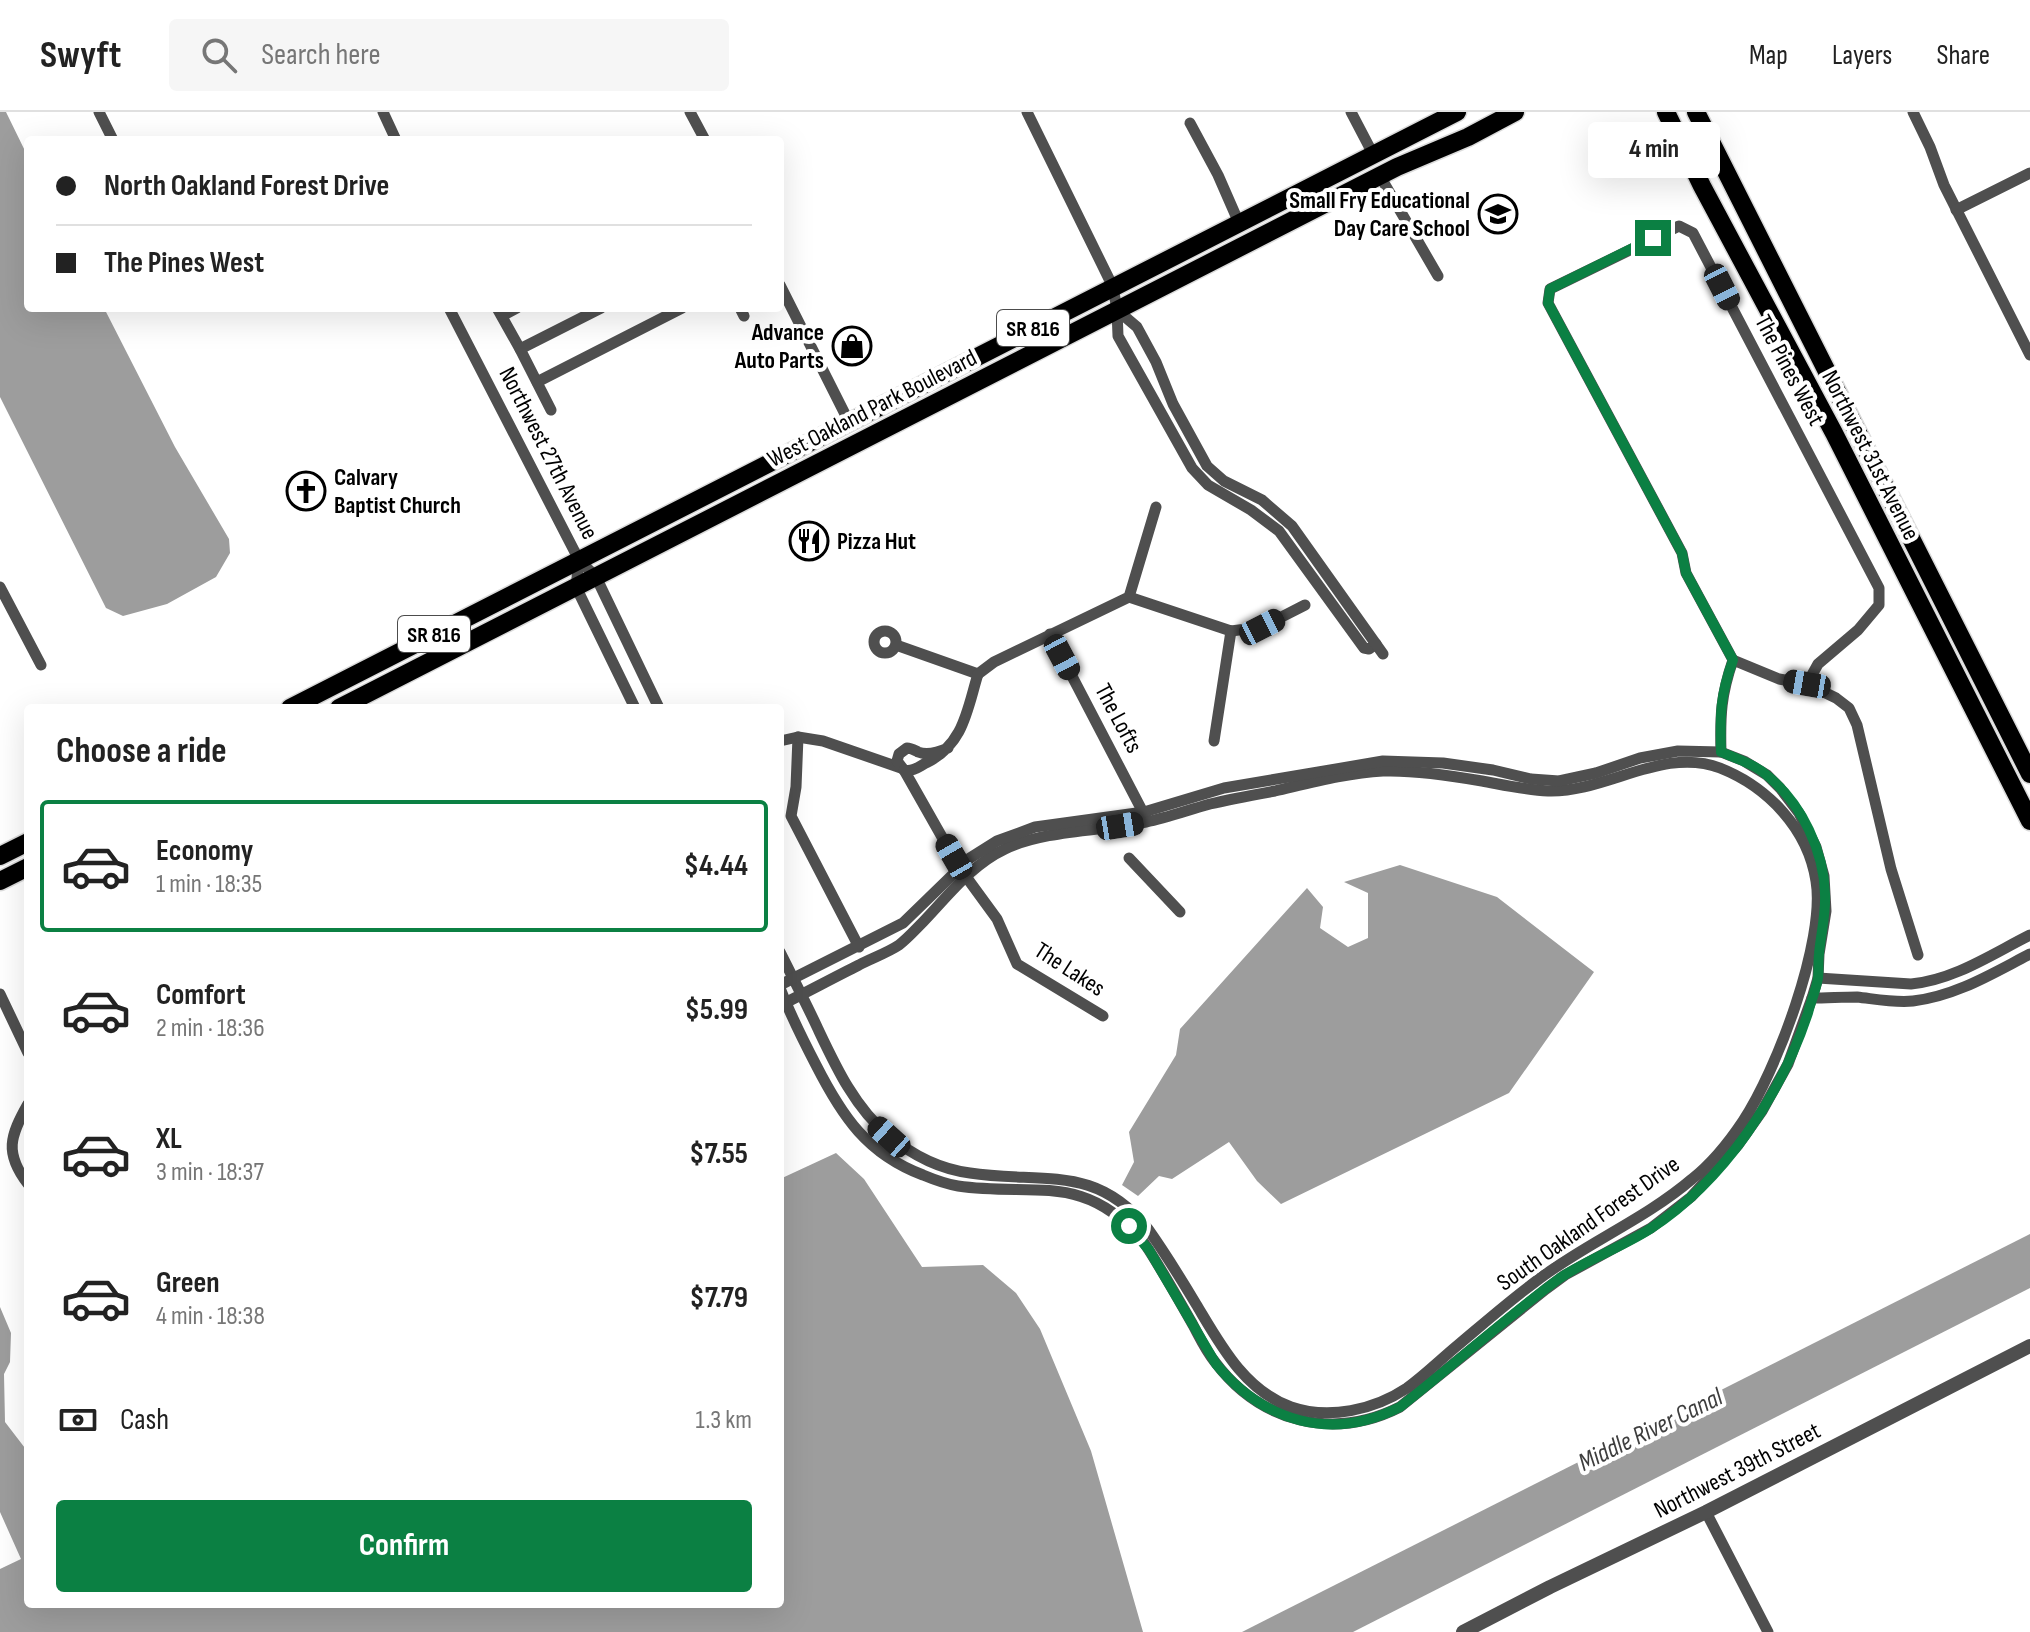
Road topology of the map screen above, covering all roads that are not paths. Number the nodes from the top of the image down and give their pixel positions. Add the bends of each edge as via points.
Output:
1 (99, 112) edge
2 (383, 112) edge
3 (690, 112) edge
4 (1027, 112) edge
5 (1351, 112) edge
6 (1457, 112) edge
7 (1515, 112) edge
8 (1666, 112) edge
9 (1696, 112) edge
10 (1913, 112) edge
11 (1190, 123) dead end
12 (111, 136) edge
13 (394, 136) edge
14 (703, 136) edge
15 (1402, 140) junction
16 (1373, 154) junction
17 (2030, 173) edge
18 (1380, 176) junction
19 (1361, 186) junction
20 (1956, 210) junction
21 (1239, 223) junction
22 (1438, 276) dead end
23 (1113, 287) junction
24 (784, 293) edge
25 (1117, 310) junction
26 (451, 312) edge
27 (500, 312) edge
28 (593, 312) edge
29 (674, 312) edge
30 (520, 349) junction
31 (2030, 355) edge
32 (537, 382) junction
33 (885, 405) junction
34 (551, 410) dead end
35 (849, 422) junction
36 (864, 439) junction
37 (839, 452) junction
38 (1210, 469) junction
39 (1200, 478) junction
40 (1234, 485) junction
41 (1228, 497) junction
42 (1156, 507) dead end
43 (579, 560) junction
44 (596, 577) junction
45 (0, 587) edge
46 (576, 587) junction
47 (1129, 597) junction
48 (1305, 605) dead end
49 (1231, 631) junction
50 (1050, 634) junction
51 (896, 645) dead end
52 (1733, 660) junction
53 (41, 665) dead end
54 (978, 674) junction
55 (1807, 684) junction
56 (298, 704) edge
57 (347, 704) edge
58 (633, 704) edge
59 (657, 704) edge
60 (798, 737) junction
61 (784, 740) edge
62 (1214, 741) dead end
63 (948, 748) junction
64 (919, 752) junction
65 (1721, 752) junction
66 (907, 766) junction
67 (1396, 766) junction
68 (2030, 774) edge
69 (1146, 817) junction
70 (2030, 821) edge
71 (24, 844) edge
72 (0, 856) edge
73 (1129, 858) dead end
74 (24, 869) edge
75 (963, 871) junction
76 (0, 881) edge
77 (1180, 912) dead end
78 (2030, 935) edge
79 (859, 947) junction
80 (2030, 954) edge
81 (1918, 955) dead end
82 (784, 959) edge
83 (794, 978) junction
84 (1818, 978) junction
85 (784, 984) edge
86 (0, 994) edge
87 (801, 994) junction
88 (1812, 998) junction
89 (784, 1003) edge
90 (784, 1006) edge
91 (1103, 1016) dead end
92 (24, 1045) edge
93 (24, 1111) edge
94 (24, 1178) edge
95 (2030, 1346) edge
96 (1706, 1512) junction
97 (1463, 1632) edge
98 (1768, 1632) edge

1 - 12 street
2 - 13 street
3 - 14 street
4 - 23 street
5 - 16 street
6 - 15 main road, West Oakland Park Boulevard / SR 816
7 - 18 main road, West Oakland Park Boulevard / SR 816
8 - 70 main road, Northwest 31st Avenue
9 - 68 main road, Northwest 31st Avenue
10 - 20 street
11 - 21 street
15 - 16 main road, West Oakland Park Boulevard / SR 816
15 - 18 main road
16 - 19 main road
16 - 21 main road, West Oakland Park Boulevard / SR 816
17 - 20 street
18 - 19 main road, West Oakland Park Boulevard / SR 816
18 - 22 street
19 - 25 main road, West Oakland Park Boulevard / SR 816
20 - 31 street
21 - 23 main road, West Oakland Park Boulevard / SR 816
23 - 25 street
23 - 33 main road, West Oakland Park Boulevard / SR 816
24 - 35 street
25 - 36 main road, West Oakland Park Boulevard / SR 816
25 - 38 street via 1137,327
25 - 39 street via 1118,336
26 - 43 street, Northwest 27th Avenue
27 - 30 street
28 - 30 street
29 - 32 street
30 - 32 street
32 - 34 street
33 - 35 main road, West Oakland Park Boulevard / SR 816
33 - 36 main road
35 - 37 main road via 848,439
35 - 43 main road, West Oakland Park Boulevard / SR 816
36 - 37 main road, West Oakland Park Boulevard / SR 816
37 - 44 main road, West Oakland Park Boulevard / SR 816
38 - 39 street
38 - 40 street
39 - 41 street
40 - 41 street
40 - 41 street via 1292,526 1379,649 1364,648 1279,531
42 - 47 street
43 - 44 street
43 - 46 street, Northwest 27th Avenue
43 - 56 main road, West Oakland Park Boulevard / SR 816
44 - 46 main road, West Oakland Park Boulevard / SR 816
44 - 59 street
45 - 53 street
46 - 57 main road, West Oakland Park Boulevard / SR 816
46 - 58 street
47 - 49 street
47 - 50 street
48 - 49 street via 1262,627
49 - 62 street
50 - 54 street
50 - 69 street, The Lofts
51 - 54 street
52 - 55 street
52 - 55 street, The Pines West via 1548,303 1550,289 1679,226 1693,233 1879,588 1879,605 1818,664
52 - 65 street via 1723,687
54 - 63 street via 961,729
55 - 81 street via 1849,708 1857,725 1891,869
60 - 61 street
60 - 66 street
60 - 79 street via 791,816
63 - 64 street
63 - 66 street
64 - 66 street, The Lakes via 921,759
64 - 66 street via 901,751
65 - 67 street, South Oakland Forest Drive via 1678,751 1559,781 1443,763
65 - 84 street, South Oakland Forest Drive via 1767,775 1780,788 1816,847 1826,911
66 - 75 street, The Lakes
67 - 69 street, South Oakland Forest Drive via 1383,761 1270,786 1224,788
67 - 87 street, South Oakland Forest Drive via 1558,791 1661,765 1719,767 1770,798 1791,822 1810,858 1817,903 1808,961 1784,1040 1744,1121 1711,1160 1639,1217 1536,1281 1409,1386 1376,1404 1360,1410 1311,1412 1266,1394 1225,1353 1148,1229 1103,1190 1061,1179 969,1173 935,1165 905,1148 875,1124 851,1092
69 - 75 street, South Oakland Forest Drive via 1026,829 985,848
71 - 72 main road
73 - 77 street
74 - 76 main road
75 - 79 street, South Oakland Forest Drive via 910,919
75 - 87 street, South Oakland Forest Drive via 897,946
75 - 91 street, The Lakes via 997,919 1017,964
78 - 84 street via 1954,974 1923,983
79 - 83 street, South Oakland Forest Drive
80 - 88 street via 1946,995 1902,1002
82 - 83 street, South Oakland Forest Drive
83 - 85 street, South Oakland Forest Drive
83 - 87 street, South Oakland Forest Drive
84 - 88 street, South Oakland Forest Drive
86 - 92 street
87 - 89 street, South Oakland Forest Drive
88 - 90 street, South Oakland Forest Drive via 1788,1064 1762,1111 1691,1197 1651,1228 1555,1282 1400,1407 1372,1419 1338,1424 1288,1417 1257,1403 1229,1379 1143,1241 1102,1205 1059,1191 944,1183 873,1147 841,1110
93 - 94 street via 12,1145
95 - 96 street, Northwest 39th Street
96 - 97 street, Northwest 39th Street
96 - 98 street

